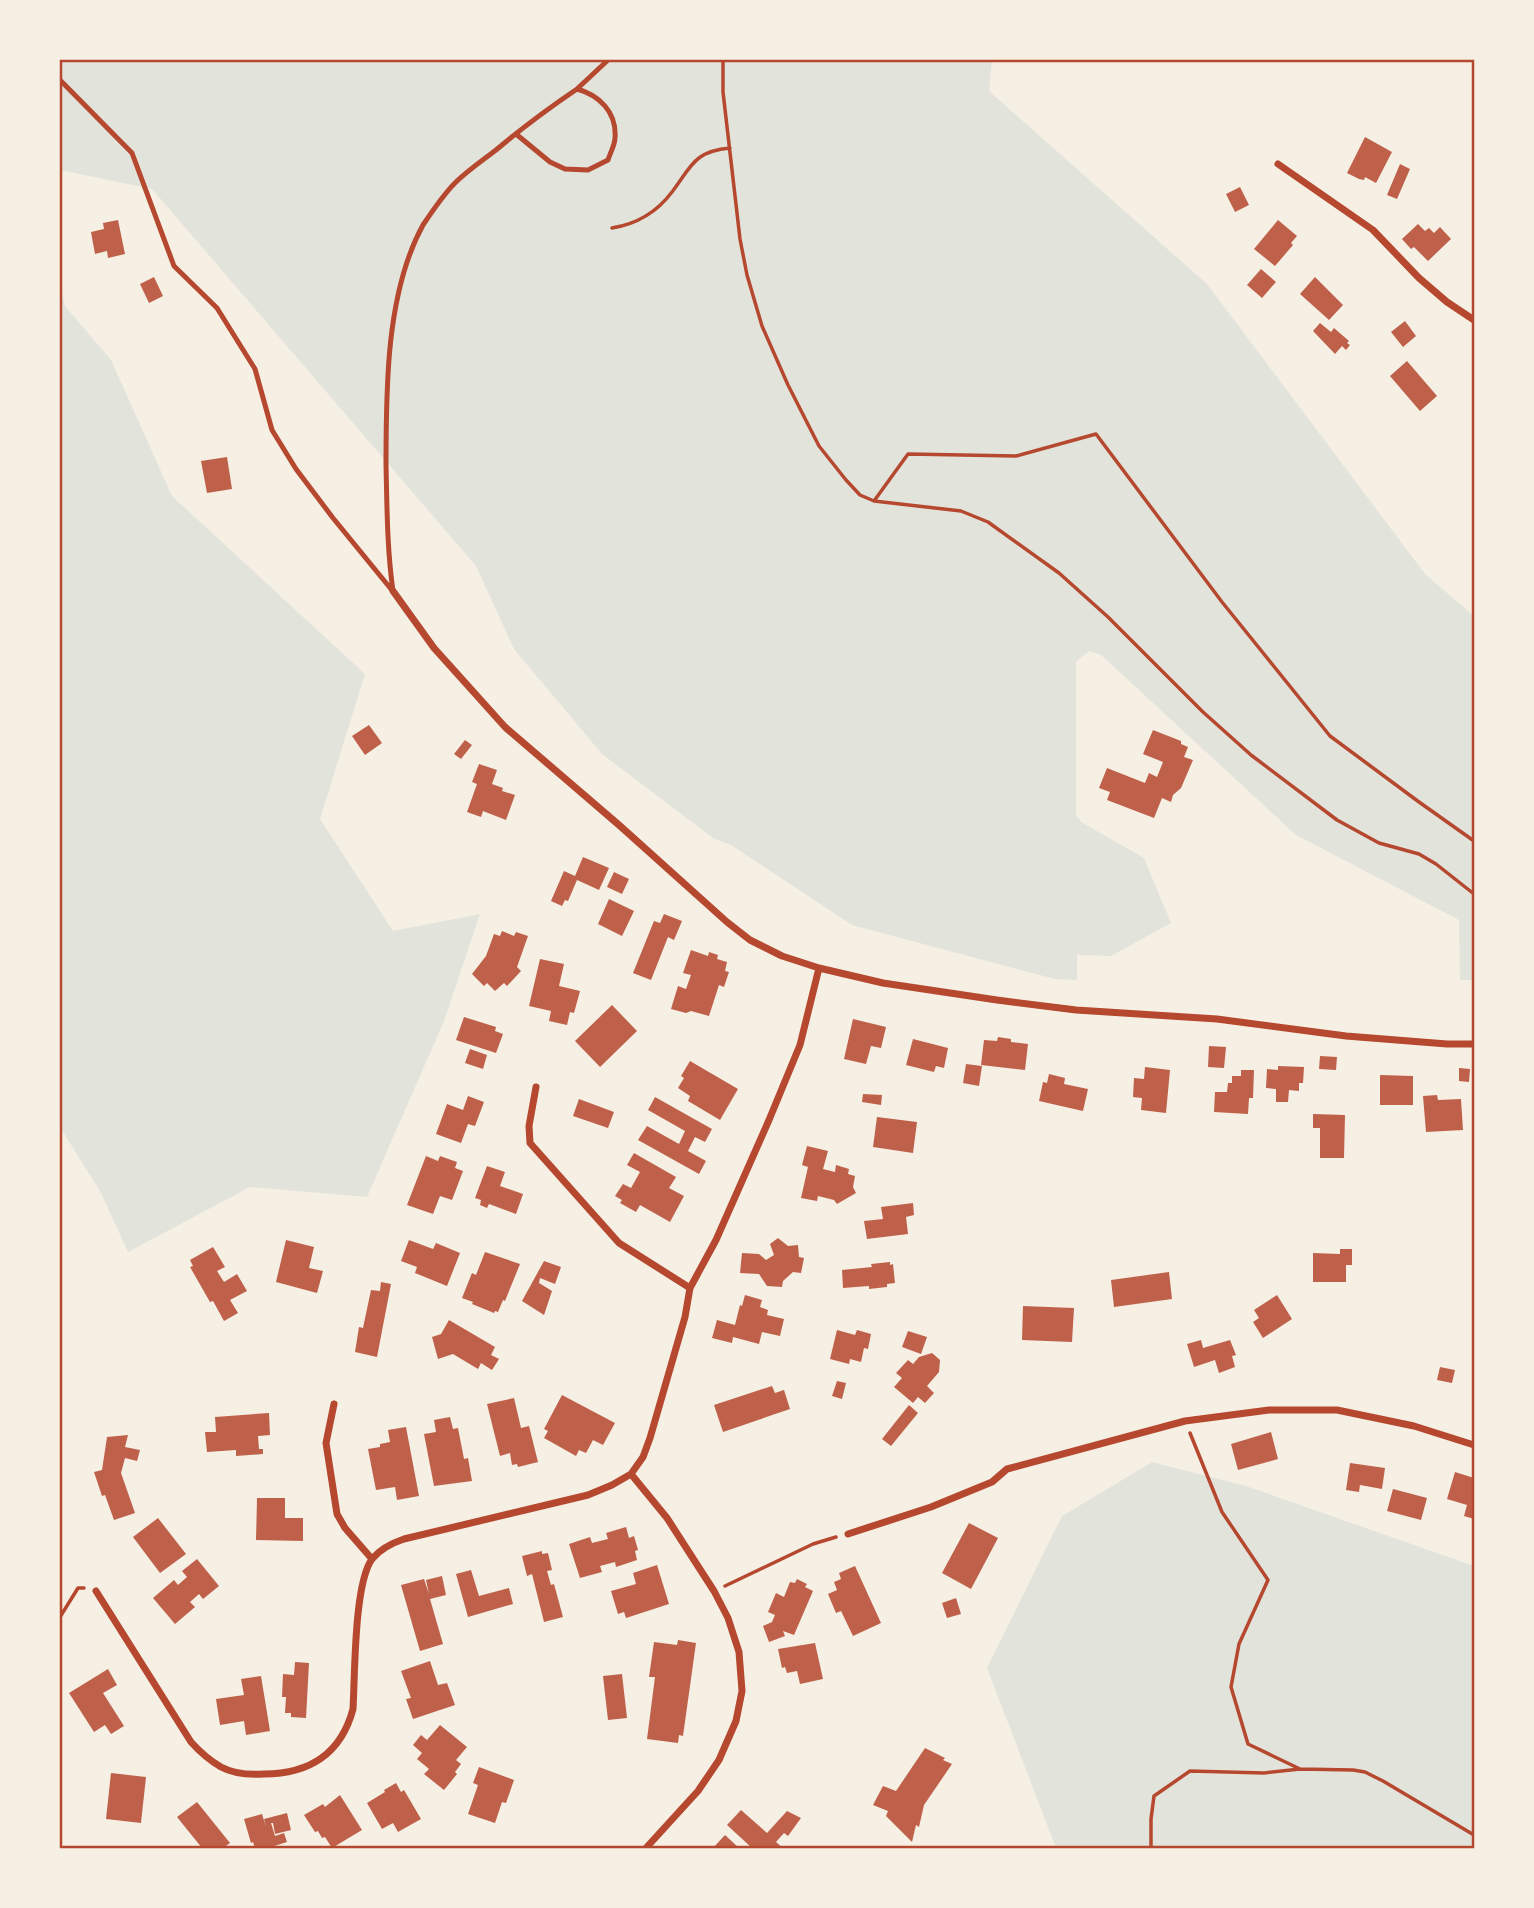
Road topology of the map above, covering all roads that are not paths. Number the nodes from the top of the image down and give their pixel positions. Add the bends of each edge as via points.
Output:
1 (608, 60) edge
2 (60, 80) edge
3 (576, 89) junction
4 (516, 134) junction
5 (1278, 164) dead end
6 (1475, 320) edge
7 (393, 591) junction
8 (819, 968) junction
9 (1475, 1044) edge
10 (536, 1087) dead end
11 (690, 1288) junction
12 (334, 1404) dead end
13 (1475, 1445) edge
14 (631, 1474) junction
15 (848, 1534) road end
16 (373, 1559) junction
17 (96, 1591) road end
18 (646, 1849) edge

1 - 3 lane
2 - 7 lane via 132,153 174,266 217,308 255,369 272,430 296,469
3 - 4 lane
3 - 4 lane via 606,104 615,139 608,160 588,170 565,169
4 - 7 lane via 455,183 424,225 405,268 391,333 386,401 388,558
5 - 6 street via 1373,230 1419,278
7 - 8 street via 434,648 505,727 750,940
8 - 9 street via 883,983 1076,1010 1217,1019 1346,1037
8 - 11 street via 800,1045 716,1240
10 - 11 street via 530,1143 619,1243
11 - 14 street via 650,1438
12 - 16 street via 327,1443 337,1514
13 - 15 street via 1337,1410 1269,1410 1185,1421 1007,1469 979,1488
14 - 16 street via 588,1494 404,1539 388,1545
14 - 18 street via 667,1518 728,1618 739,1652 742,1691 736,1721 719,1760
16 - 17 street via 359,1600 354,1709 349,1724 321,1758 286,1773 242,1774 206,1758 191,1742

